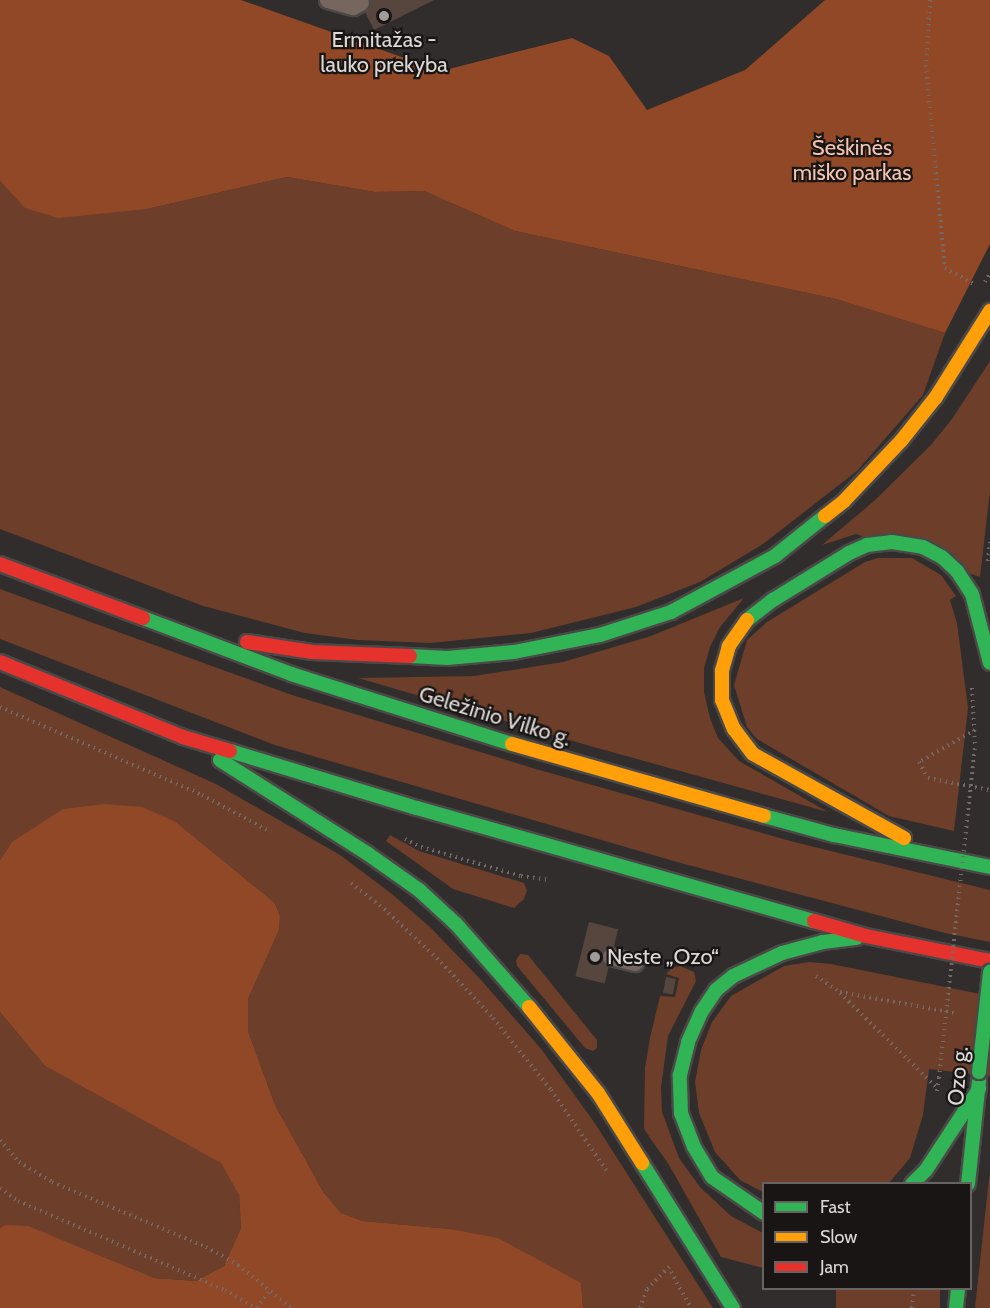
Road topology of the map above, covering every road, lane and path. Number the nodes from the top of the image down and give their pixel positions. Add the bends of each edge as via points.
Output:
1 (328, 0) edge
2 (930, 0) edge
3 (361, 3) dead end
4 (982, 288) dead end
5 (990, 311) edge
6 (0, 564) edge
7 (184, 632) junction
8 (0, 662) edge
9 (990, 663) edge
10 (0, 707) edge
11 (976, 730) dead end
12 (183, 737) junction
13 (975, 744) dead end
14 (990, 790) edge
15 (275, 835) dead end
16 (404, 837) dead end
17 (368, 854) junction
18 (943, 858) junction
19 (990, 867) edge
20 (558, 882) dead end
21 (866, 936) junction
22 (782, 953) junction
23 (611, 957) dead end
24 (990, 961) edge
25 (635, 963) dead end
26 (990, 972) edge
27 (840, 992) junction
28 (956, 1013) dead end
29 (939, 1078) dead end
30 (938, 1089) dead end
31 (979, 1089) junction
32 (0, 1140) edge
33 (611, 1177) dead end
34 (914, 1182) edge
35 (968, 1182) edge
36 (0, 1188) edge
37 (762, 1212) edge
38 (696, 1249) junction
39 (662, 1257) dead end
40 (668, 1267) junction
41 (914, 1290) edge
42 (958, 1290) edge
43 (269, 1291) junction
44 (256, 1308) edge
45 (291, 1308) edge
46 (640, 1308) edge
47 (691, 1308) edge
48 (733, 1308) edge
49 (912, 1308) edge
50 (956, 1308) edge

1 - 3 lane via 353,7
2 - 4 path via 926,65 945,268
5 - 7 main road via 936,397 844,501 775,556 671,612 568,641 514,652 447,658 312,652
6 - 7 main road, Geležinio Vilko g.
7 - 18 main road, Geležinio Vilko g. via 380,704 618,775 834,835
8 - 12 main road
9 - 18 main road via 972,594 957,571 923,547 892,542 867,545 849,553 773,600 745,621 724,659 721,684 726,714 753,754
10 - 15 path via 202,795
11 - 14 path via 919,762 928,778
12 - 17 main road
12 - 21 main road
13 - 29 path, bridge
16 - 20 path via 421,847 521,876
17 - 33 path via 349,881 437,958 493,1018 551,1090
17 - 38 main road via 442,910 501,973 598,1093
18 - 19 main road, Geležinio Vilko g.
21 - 22 main road
21 - 24 main road
22 - 27 path
22 - 37 main road via 733,976 716,990 688,1042 680,1075 681,1113 694,1147 712,1177
23 - 25 lane
26 - 31 main road, Ozo g., bridge
27 - 28 path
27 - 30 path
31 - 34 main road
31 - 35 main road, Ozo g.
32 - 43 path via 19,1162 52,1182 206,1247 238,1265
36 - 44 path via 18,1201 225,1290
38 - 40 path
38 - 48 main road
39 - 40 path
40 - 46 path via 647,1289
40 - 47 path
41 - 49 path
42 - 50 main road
43 - 44 path
43 - 45 path

